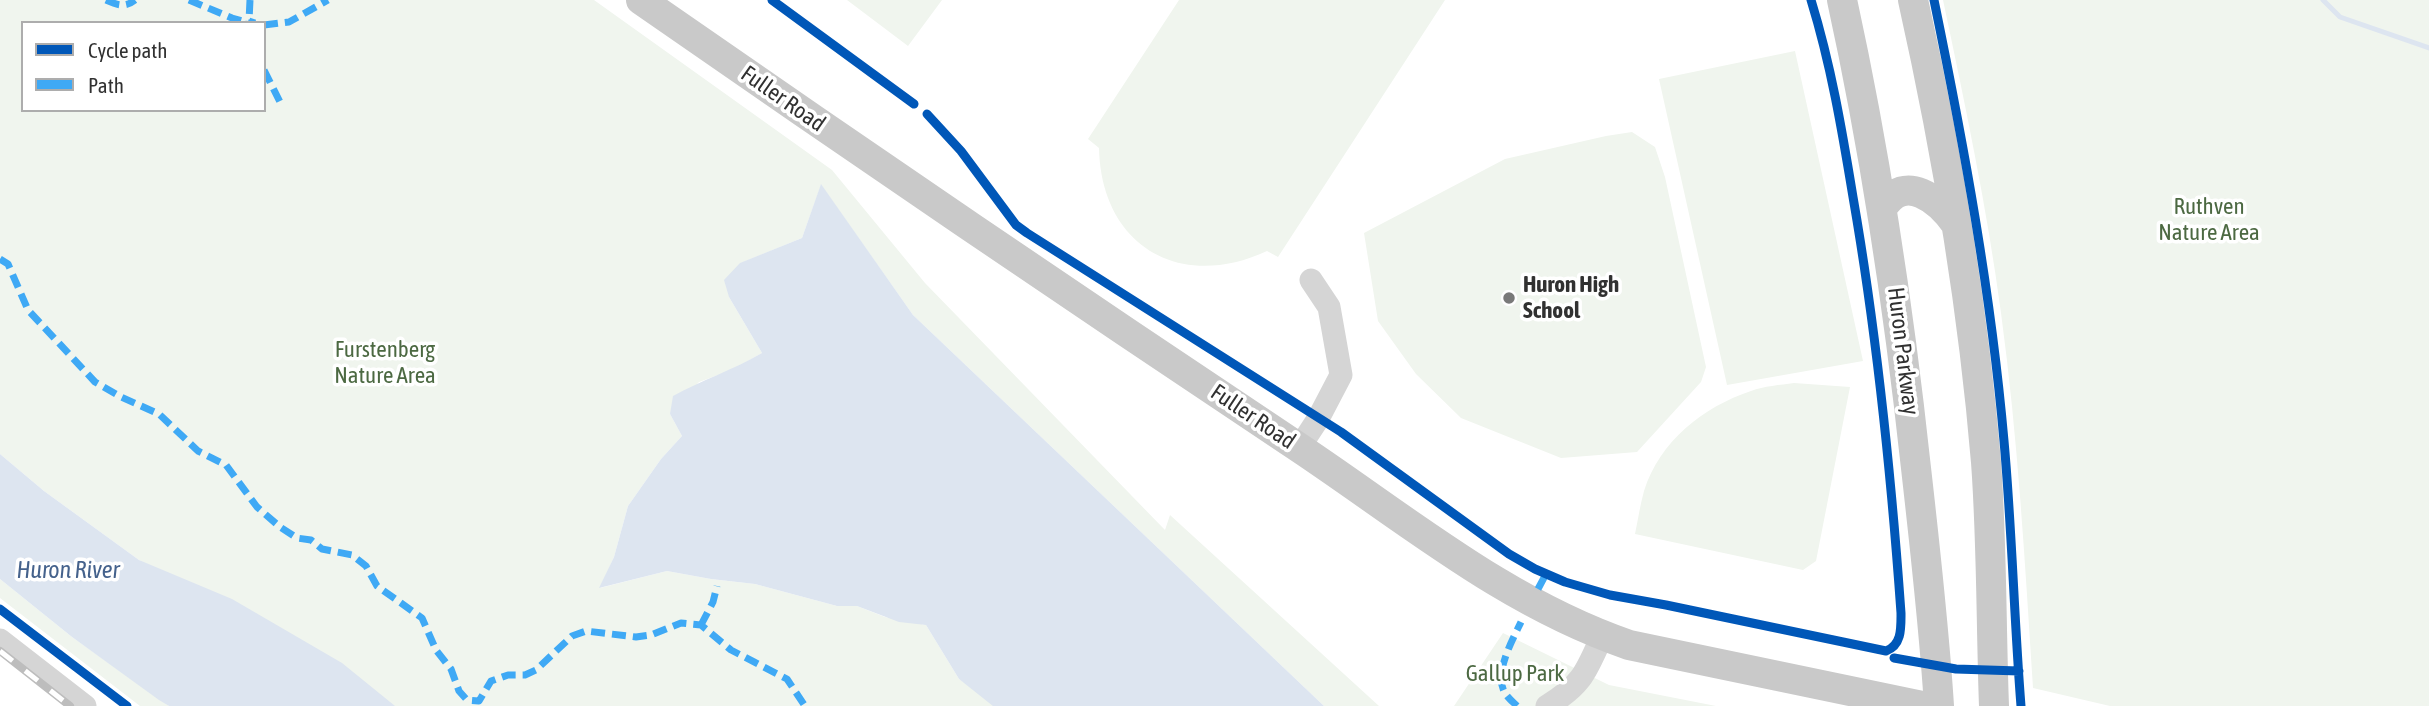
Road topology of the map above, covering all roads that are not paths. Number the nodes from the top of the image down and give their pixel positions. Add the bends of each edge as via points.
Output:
1 (640, 0) edge
2 (1842, 0) edge
3 (1913, 0) edge
4 (1883, 207) junction
5 (1956, 224) junction
6 (1311, 279) dead end
7 (1299, 447) junction
8 (1609, 638) junction
9 (0, 640) edge
10 (85, 706) edge
11 (1547, 706) edge
12 (1574, 706) edge
13 (1922, 706) edge
14 (1938, 706) edge
15 (1994, 706) edge

1 - 7 main road, Fuller Road via 915,191
2 - 4 main road, Huron Parkway
3 - 5 main road
4 - 5 main road via 1896,193 1923,193 1944,207
4 - 14 main road, Huron Parkway via 1915,456
5 - 15 main road via 1986,461
6 - 7 lane via 1329,307 1341,375
7 - 8 main road, Fuller Road via 1458,560 1531,603
8 - 11 lane via 1577,684
8 - 12 lane via 1595,682
8 - 13 main road, Fuller Road
9 - 10 lane

